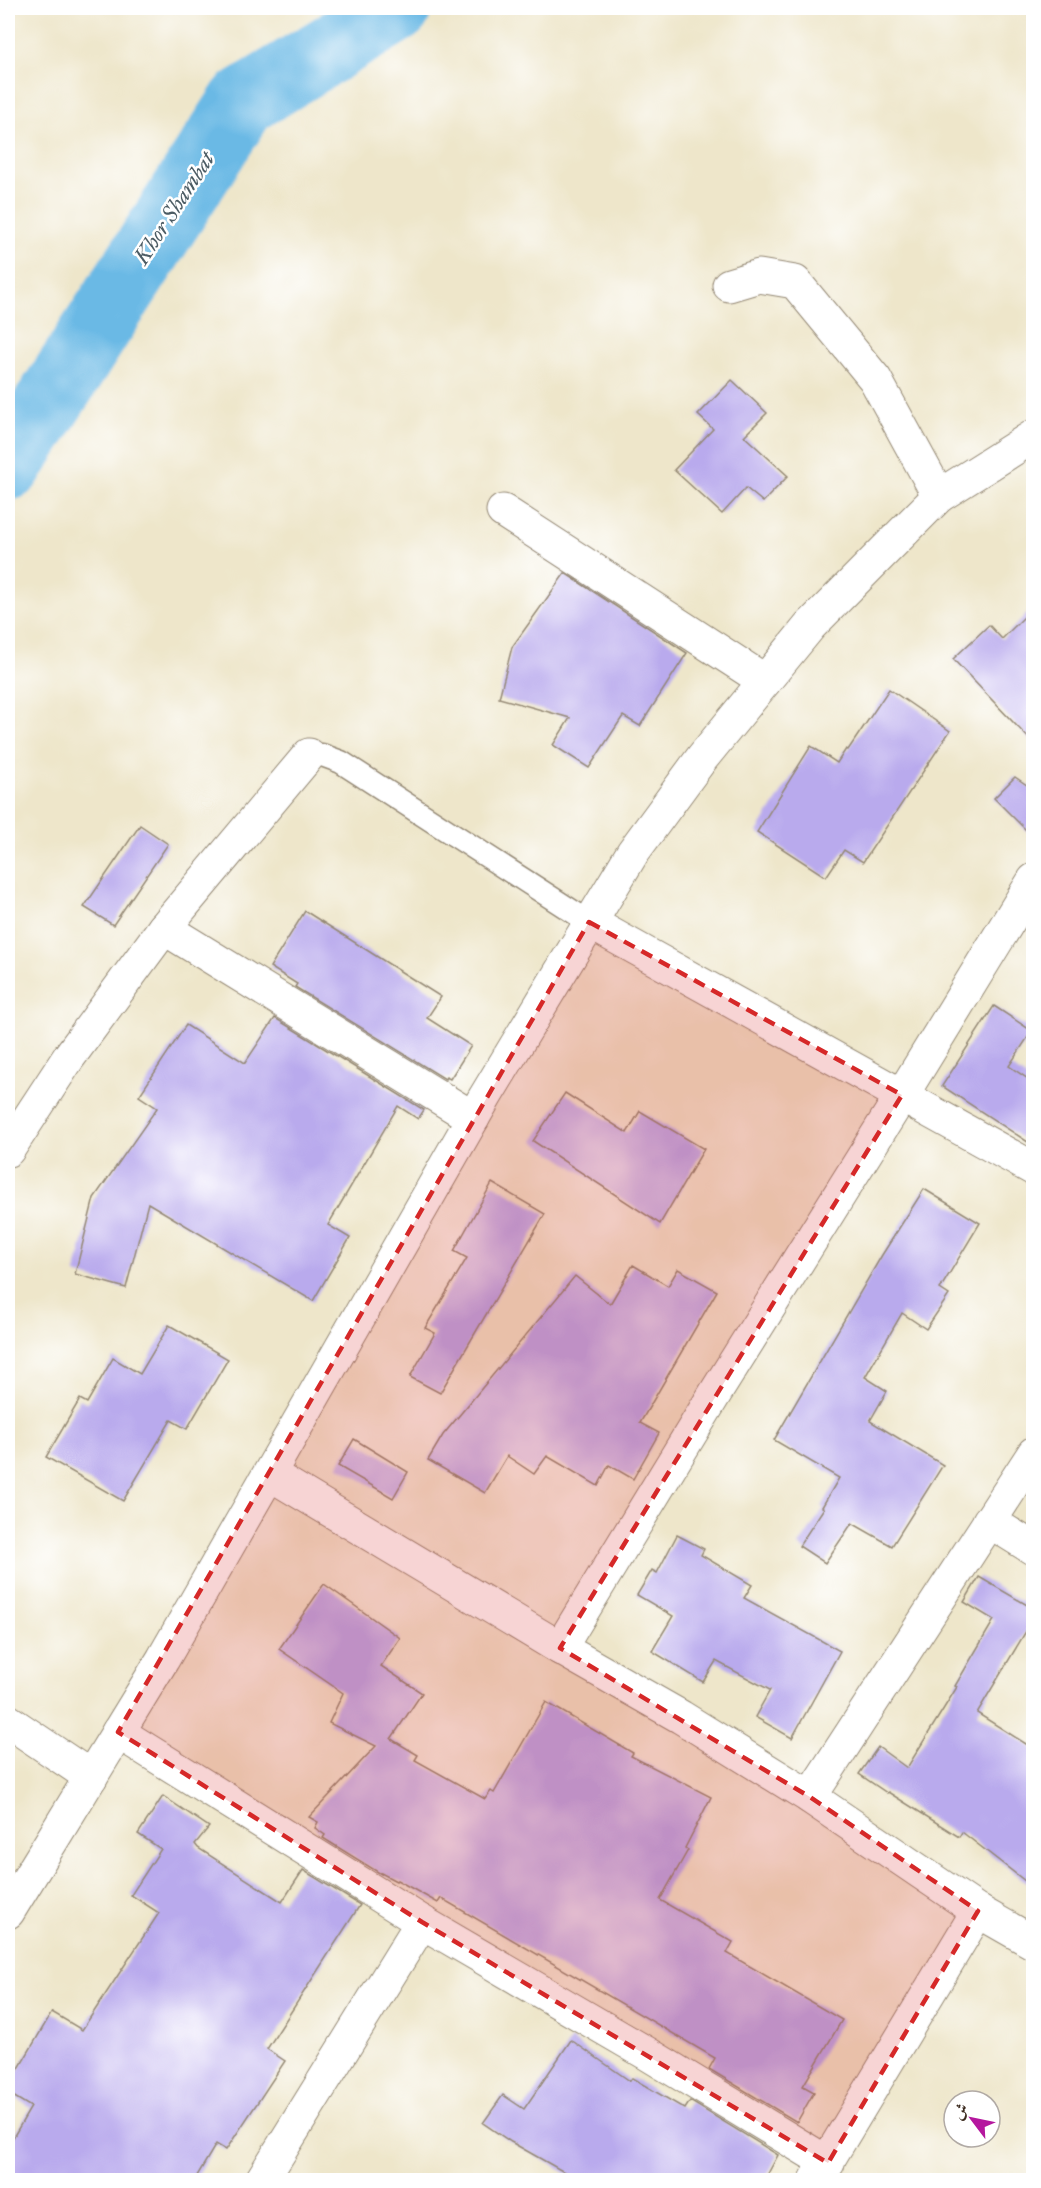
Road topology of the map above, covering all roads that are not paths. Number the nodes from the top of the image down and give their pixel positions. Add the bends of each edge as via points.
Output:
1 (729, 285) dead end
2 (1034, 436) edge
3 (939, 496) junction
4 (503, 511) dead end
5 (765, 681) junction
6 (309, 755) joint
7 (1034, 880) edge
8 (589, 922) junction
9 (164, 928) junction
10 (902, 1095) junction
11 (473, 1118) junction
12 (8, 1150) edge
13 (1034, 1169) edge
14 (1034, 1454) edge
15 (270, 1474) junction
16 (989, 1521) junction
17 (1034, 1549) edge
18 (560, 1648) junction
19 (8, 1721) edge
20 (118, 1732) junction
21 (91, 1777) junction
22 (810, 1797) junction
23 (978, 1911) junction
24 (8, 1912) edge
25 (422, 1922) junction
26 (1034, 1943) edge
27 (822, 2172) edge
28 (262, 2181) edge

1 - 3 street via 759,276 795,282 875,379
2 - 3 street
3 - 5 street via 810,626
4 - 5 street
5 - 8 street via 674,795
6 - 8 lane via 340,762
6 - 9 street
7 - 10 street
8 - 10 street
8 - 11 street
9 - 11 street
9 - 12 street via 69,1057
10 - 13 street
10 - 18 street
11 - 15 street
14 - 16 street
15 - 18 street
15 - 20 street
16 - 17 street
16 - 22 street
18 - 22 street
19 - 21 street
20 - 21 street
20 - 25 street
21 - 24 street
22 - 23 street
23 - 26 street
23 - 27 street
25 - 27 street via 648,2054
25 - 28 street

